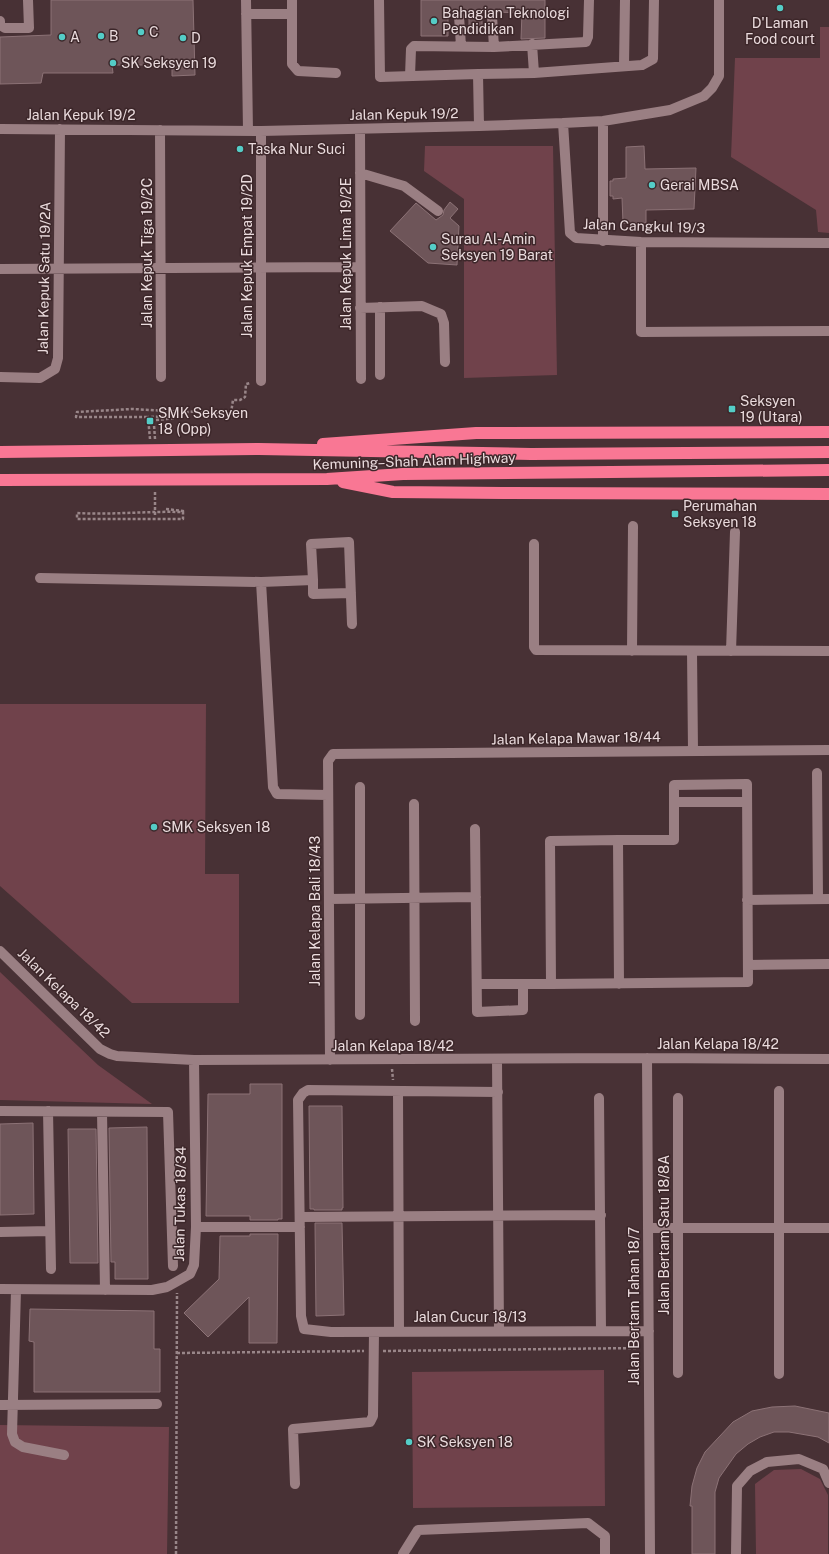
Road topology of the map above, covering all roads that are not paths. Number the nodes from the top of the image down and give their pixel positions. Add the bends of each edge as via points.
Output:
1 (28, 0) edge
2 (246, 0) edge
3 (292, 0) edge
4 (379, 0) edge
5 (589, 0) edge
6 (624, 0) edge
7 (654, 0) edge
8 (719, 0) edge
9 (246, 14) junction
10 (292, 14) junction
11 (459, 16) dead end
12 (492, 16) dead end
13 (0, 22) edge
14 (532, 44) junction
15 (461, 46) junction
16 (494, 47) junction
17 (624, 66) junction
18 (336, 73) dead end
19 (534, 73) junction
20 (478, 74) junction
21 (410, 76) junction
22 (603, 121) junction
23 (563, 123) junction
24 (479, 126) junction
25 (0, 129) edge
26 (60, 129) junction
27 (360, 129) junction
28 (160, 130) junction
29 (248, 130) junction
30 (261, 131) junction
31 (360, 173) junction
32 (438, 211) dead end
33 (603, 241) junction
34 (641, 242) junction
35 (829, 242) edge
36 (360, 267) junction
37 (60, 268) junction
38 (160, 268) junction
39 (261, 268) junction
40 (0, 269) edge
41 (380, 307) junction
42 (360, 308) junction
43 (829, 331) edge
44 (445, 362) dead end
45 (380, 375) dead end
46 (0, 377) edge
47 (161, 377) dead end
48 (361, 379) dead end
49 (261, 380) road end
50 (829, 432) edge
51 (0, 446) edge
52 (259, 450) junction
53 (36, 451) junction
54 (0, 452) edge
55 (829, 452) edge
56 (829, 470) edge
57 (0, 480) edge
58 (327, 480) junction
59 (829, 494) edge
60 (633, 526) dead end
61 (735, 532) dead end
62 (534, 544) dead end
63 (40, 578) dead end
64 (313, 580) junction
65 (262, 582) junction
66 (351, 593) junction
67 (352, 624) dead end
68 (632, 651) junction
69 (692, 651) junction
70 (731, 651) junction
71 (829, 651) edge
72 (829, 750) edge
73 (693, 751) junction
74 (328, 761) joint
75 (817, 773) dead end
76 (360, 787) dead end
77 (328, 795) junction
78 (674, 802) junction
79 (747, 802) junction
80 (414, 804) dead end
81 (475, 829) dead end
82 (618, 840) junction
83 (476, 897) junction
84 (329, 898) junction
85 (360, 898) junction
86 (414, 898) junction
87 (818, 899) junction
88 (829, 899) edge
89 (747, 900) junction
90 (0, 951) edge
91 (829, 964) edge
92 (748, 965) junction
93 (477, 984) junction
94 (551, 984) junction
95 (619, 984) junction
96 (523, 985) junction
97 (360, 1015) dead end
98 (415, 1022) dead end
99 (647, 1058) junction
100 (829, 1058) edge
101 (194, 1060) junction
102 (330, 1060) junction
103 (498, 1060) junction
104 (395, 1091) junction
105 (779, 1091) dead end
106 (498, 1092) junction
107 (599, 1098) dead end
108 (678, 1098) dead end
109 (0, 1111) edge
110 (48, 1111) junction
111 (102, 1112) junction
112 (498, 1215) junction
113 (601, 1215) junction
114 (399, 1216) junction
115 (300, 1222) junction
116 (196, 1227) junction
117 (678, 1227) junction
118 (648, 1228) junction
119 (779, 1228) junction
120 (829, 1228) edge
121 (50, 1231) junction
122 (0, 1232) edge
123 (173, 1266) dead end
124 (51, 1269) dead end
125 (0, 1289) edge
126 (16, 1290) junction
127 (105, 1290) junction
128 (498, 1331) junction
129 (601, 1331) junction
130 (649, 1331) junction
131 (374, 1332) junction
132 (399, 1332) junction
133 (678, 1373) dead end
134 (779, 1374) dead end
135 (156, 1404) dead end
136 (0, 1405) edge
137 (13, 1405) junction
138 (64, 1455) dead end
139 (829, 1483) edge
140 (295, 1484) dead end
141 (403, 1554) edge
142 (606, 1554) edge
143 (650, 1554) edge
144 (736, 1554) edge

1 - 13 street via 29,28 5,28
2 - 9 street
3 - 10 street
4 - 21 street via 380,77
5 - 14 street via 586,42
6 - 17 street
7 - 17 street via 653,59 642,65
8 - 22 street, Jalan Kepuk 19/2 via 719,76 712,88 704,96 670,110
9 - 10 street
9 - 29 street
10 - 18 street via 292,64 298,71
11 - 15 street
12 - 16 street
14 - 16 street
14 - 19 street
15 - 16 street
15 - 21 street via 414,46 411,49
17 - 19 street
19 - 20 street
20 - 21 street
20 - 24 street
22 - 23 street, Jalan Kepuk 19/2
22 - 33 street
23 - 24 street, Jalan Kepuk 19/2
23 - 33 street, Jalan Cangkul 19/3 via 570,233 576,238
24 - 27 street, Jalan Kepuk 19/2
25 - 26 street, Jalan Kepuk 19/2
26 - 28 street, Jalan Kepuk 19/2
26 - 37 street, Jalan Kepuk Satu 19/2A
27 - 30 street, Jalan Kepuk 19/2
27 - 31 street, Jalan Kepuk Lima 19/2E
28 - 29 street, Jalan Kepuk 19/2
28 - 38 street, Jalan Kepuk Tiga 19/2C
29 - 30 street, Jalan Kepuk 19/2
30 - 39 street, Jalan Kepuk Empat 19/2D
31 - 32 street via 404,186
31 - 36 street, Jalan Kepuk Lima 19/2E
33 - 34 street, Jalan Cangkul 19/3
34 - 35 street, Jalan Cangkul 19/3
34 - 43 street via 641,332
36 - 39 street
36 - 42 street, Jalan Kepuk Lima 19/2E
37 - 38 street
37 - 40 street
37 - 46 street, Jalan Kepuk Satu 19/2A via 58,358 55,369 40,378
38 - 39 street
38 - 47 street, Jalan Kepuk Tiga 19/2C
39 - 49 street, Jalan Kepuk Empat 19/2D
41 - 42 street
41 - 44 street via 422,306 441,314 444,323
41 - 45 street
42 - 48 street, Jalan Kepuk Lima 19/2E
50 - 52 highway via 476,434
51 - 53 highway
52 - 53 highway, Kemuning–Shah Alam Highway
52 - 55 highway, Kemuning–Shah Alam Highway via 531,454
53 - 54 highway, Kemuning–Shah Alam Highway
56 - 58 highway, Kemuning–Shah Alam Highway via 402,474
57 - 58 highway, Kemuning–Shah Alam Highway
58 - 59 highway via 393,492
60 - 68 street
61 - 70 street
62 - 68 street via 536,650
63 - 65 street
64 - 65 street
64 - 66 street via 313,594
64 - 66 street via 312,544 349,542
65 - 77 street via 273,787 277,794
66 - 67 street
68 - 69 street
69 - 70 street
69 - 73 street
70 - 71 street
72 - 73 street, Jalan Kelapa Mawar 18/44
73 - 74 street, Jalan Kelapa Mawar 18/44 via 333,754
74 - 77 street, Jalan Kelapa Bali 18/43
75 - 87 street
76 - 85 street
77 - 84 street, Jalan Kelapa Bali 18/43
78 - 79 street
78 - 79 street via 674,785 747,784
78 - 82 street via 674,840
79 - 89 street
80 - 86 street
81 - 83 street
82 - 94 street via 550,841
82 - 95 street
83 - 86 street
83 - 93 street
84 - 85 street
84 - 102 street, Jalan Kelapa Bali 18/43
85 - 86 street
85 - 97 street
86 - 98 street
87 - 88 street
87 - 89 street
89 - 92 street
90 - 101 street, Jalan Kelapa 18/42 via 100,1049 117,1056
91 - 92 street
92 - 95 street via 748,982
93 - 96 street
93 - 96 street via 477,1012 523,1010
94 - 95 street
94 - 96 street
99 - 100 street, Jalan Kelapa 18/42
99 - 103 street, Jalan Kelapa 18/42
99 - 118 street, Jalan Bertam Tahan 18/7
101 - 102 street, Jalan Kelapa 18/42
101 - 116 street, Jalan Tukas 18/34
102 - 103 street, Jalan Kelapa 18/42
103 - 106 street
104 - 106 street
104 - 114 street
104 - 115 street via 308,1090 303,1093 298,1100
105 - 119 street
106 - 112 street
107 - 113 street
108 - 117 street, Jalan Bertam Satu 18/8A
109 - 110 street
110 - 111 street
110 - 121 street
111 - 123 street via 168,1112
111 - 127 street
112 - 113 street
112 - 114 street
112 - 128 street
113 - 129 street
114 - 115 street
114 - 132 street
115 - 116 street
115 - 131 street, Jalan Cucur 18/13 via 301,1316 304,1329
116 - 127 street, Jalan Tukas 18/34 via 194,1265 190,1274 168,1287 152,1290
117 - 118 street
117 - 119 street
117 - 133 street, Jalan Bertam Satu 18/8A
118 - 130 street, Jalan Bertam Tahan 18/7
119 - 120 street
119 - 134 street
121 - 122 street
121 - 124 street
125 - 126 street, Jalan Tukas 18/34
126 - 127 street, Jalan Tukas 18/34
126 - 137 street
128 - 129 street, Jalan Cucur 18/13
128 - 132 street, Jalan Cucur 18/13
129 - 130 street, Jalan Cucur 18/13
130 - 143 street, Jalan Bertam Tahan 18/7
131 - 132 street, Jalan Cucur 18/13
131 - 140 street via 373,1416 370,1422 293,1429
135 - 137 street
136 - 137 street
137 - 138 street via 12,1434 15,1442 22,1447
139 - 144 street via 823,1469 799,1459 768,1462 750,1471 736,1486
141 - 142 street via 418,1530 588,1523 605,1536

